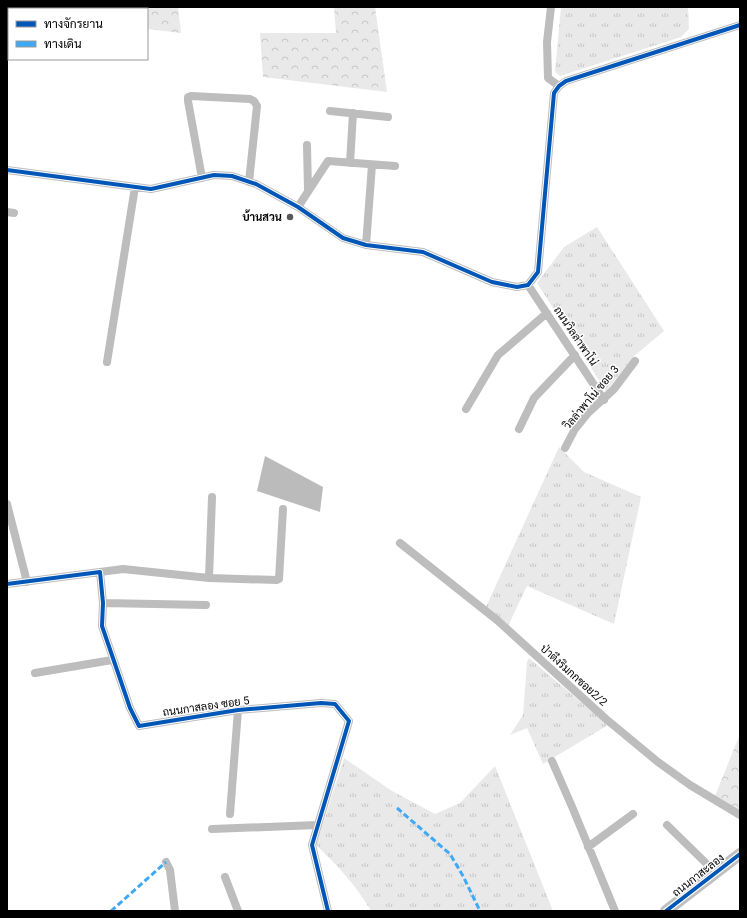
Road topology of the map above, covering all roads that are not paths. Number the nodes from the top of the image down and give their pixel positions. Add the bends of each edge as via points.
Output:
1 (551, 7) edge
2 (740, 25) edge
3 (559, 86) junction
4 (330, 111) dead end
5 (353, 113) junction
6 (388, 116) dead end
7 (307, 145) dead end
8 (350, 163) junction
9 (372, 164) junction
10 (395, 166) dead end
11 (7, 170) edge
12 (202, 178) junction
13 (248, 182) junction
14 (135, 186) junction
15 (308, 192) junction
16 (298, 207) junction
17 (366, 245) junction
18 (528, 285) junction
19 (547, 312) junction
20 (575, 355) junction
21 (635, 361) dead end
22 (107, 362) dead end
23 (604, 400) junction
24 (466, 409) dead end
25 (519, 428) dead end
26 (565, 448) dead end
27 (212, 497) dead end
28 (7, 504) edge
29 (283, 509) dead end
30 (400, 543) dead end
31 (100, 572) junction
32 (209, 578) junction
33 (27, 582) junction
34 (7, 584) edge
35 (103, 603) junction
36 (206, 605) dead end
37 (112, 660) junction
38 (35, 673) dead end
39 (238, 710) junction
40 (552, 761) dead end
41 (230, 814) dead end
42 (633, 814) dead end
43 (740, 815) edge
44 (318, 825) junction
45 (667, 825) dead end
46 (212, 829) dead end
47 (588, 847) junction
48 (740, 854) edge
49 (166, 862) dead end
50 (716, 873) junction
51 (225, 877) dead end
52 (175, 911) edge
53 (238, 911) edge
54 (328, 911) edge
55 (615, 911) edge
56 (666, 911) edge

1 - 3 street via 547,42 548,78
2 - 3 street via 566,81
3 - 18 street via 554,93 538,272
4 - 5 street
5 - 6 street
5 - 8 street
7 - 15 street
8 - 9 street
8 - 15 street via 328,161
9 - 10 street
9 - 17 street
11 - 14 street
12 - 13 street via 214,175 232,176
12 - 13 street via 188,101 188,97 191,96 254,101 257,106
12 - 14 street via 151,189
13 - 16 street
14 - 22 street
15 - 16 street
16 - 17 street via 343,238
17 - 18 street via 423,252 492,282 517,287
18 - 19 street, ถนนวิลล่าพาโน่
19 - 20 street, ถนนวิลล่าพาโน่
19 - 24 street via 498,355
20 - 23 street, ถนนวิลล่าพาโน่
20 - 25 street via 534,398
21 - 23 street, วิลล่าพาโน่ ซอย 3
23 - 26 street, วิลล่าพาโน่ ซอย 3 via 588,413 575,429
27 - 32 street
28 - 33 street
29 - 32 street via 279,579
30 - 43 street, ป่าตึงริมกกซอย2/2 via 497,620 606,719 658,762
31 - 32 street via 123,569
31 - 33 street
31 - 35 street, ถนนกาสลอง ซอย 5
33 - 34 street
35 - 36 street
35 - 37 street, ถนนกาสลอง ซอย 5 via 102,626
37 - 38 street
37 - 39 street, ถนนกาสลอง ซอย 5 via 139,726
39 - 41 street
39 - 44 street, ถนนกาสลอง ซอย 5 via 335,704 349,721
40 - 47 street
42 - 47 street
44 - 46 street
44 - 54 street, ถนนกาสลอง ซอย 5 via 312,845
45 - 50 street
47 - 55 street
48 - 50 street, ถนนกาสะลอง
49 - 52 street via 170,870
50 - 56 street, ถนนกาสะลอง
51 - 53 street

